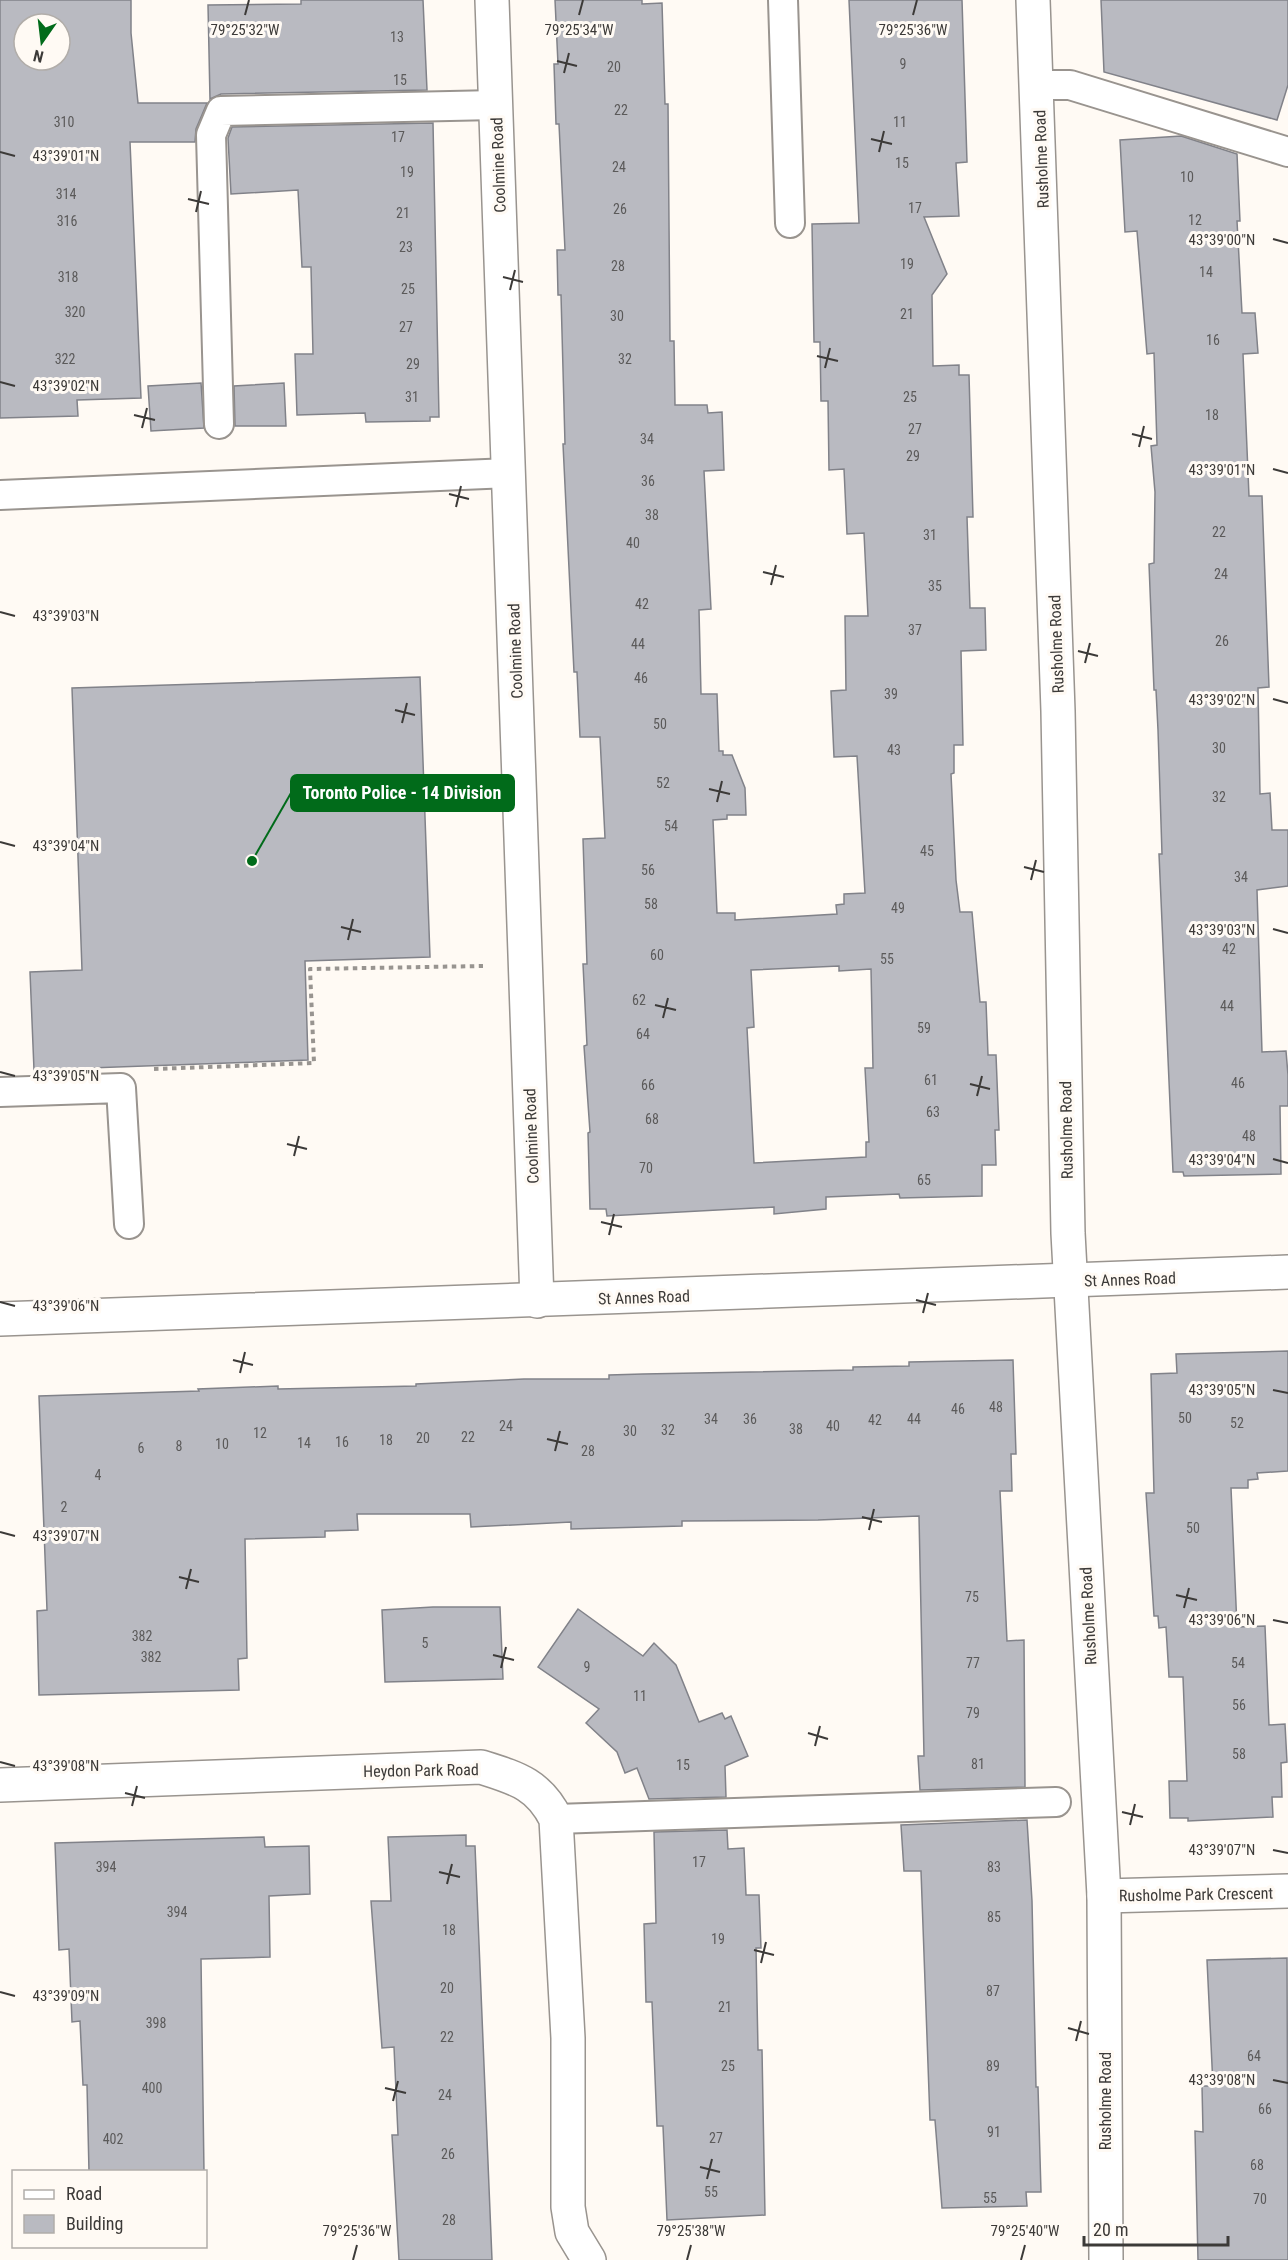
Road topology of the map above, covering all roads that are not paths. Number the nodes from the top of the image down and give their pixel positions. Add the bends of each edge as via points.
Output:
1 (492, 0) edge
2 (783, 0) edge
3 (1033, 0) edge
4 (1038, 86) junction
5 (496, 105) junction
6 (1288, 152) edge
7 (790, 223) dead end
8 (219, 424) dead end
9 (509, 473) junction
10 (0, 495) edge
11 (0, 1092) edge
12 (129, 1224) dead end
13 (1288, 1272) edge
14 (1071, 1282) junction
15 (537, 1301) junction
16 (0, 1318) edge
17 (0, 1785) edge
18 (1056, 1802) dead end
19 (556, 1819) junction
20 (1288, 1892) edge
21 (1104, 1896) junction
22 (589, 2260) edge
23 (1106, 2260) edge

1 - 5 street, Coolmine Road
2 - 7 lane
3 - 4 street, Rusholme Road
4 - 6 lane via 1070,85
4 - 14 street, Rusholme Road
5 - 8 lane via 221,111 211,135
5 - 9 street, Coolmine Road
9 - 10 lane
9 - 15 street, Coolmine Road
11 - 12 lane via 121,1088
13 - 14 street, St Annes Road
14 - 15 street, St Annes Road
14 - 21 street, Rusholme Road
15 - 16 street, St Annes Road
17 - 19 street, Heydon Park Road via 481,1767 521,1780 546,1800
18 - 19 lane
19 - 22 street via 568,2038 568,2207 572,2232
20 - 21 street, Rusholme Park Crescent
21 - 23 street, Rusholme Road

